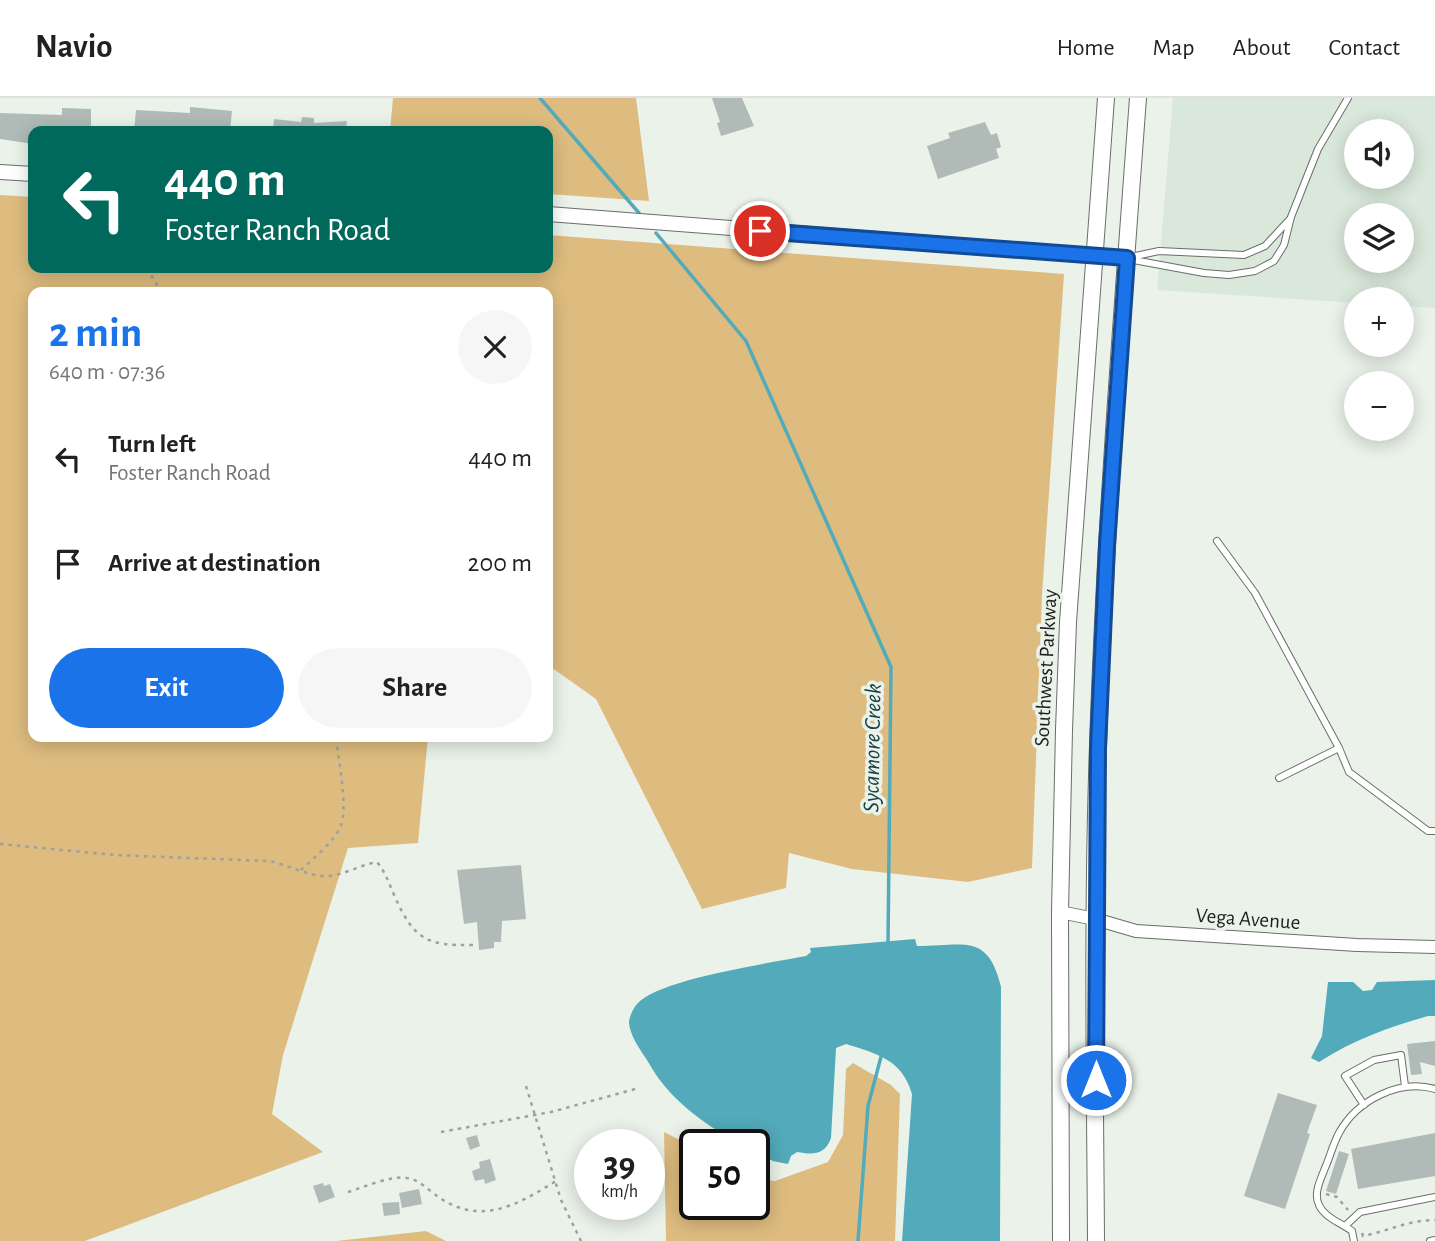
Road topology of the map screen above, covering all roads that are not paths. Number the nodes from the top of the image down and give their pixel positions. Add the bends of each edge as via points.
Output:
1 (1106, 98) edge
2 (1138, 98) edge
3 (1348, 98) edge
4 (0, 172) edge
5 (28, 174) edge
6 (553, 214) edge
7 (1292, 217) junction
8 (1096, 256) junction
9 (1127, 258) junction
10 (1217, 541) dead end
11 (1339, 748) junction
12 (1279, 778) dead end
13 (1435, 831) edge
14 (1060, 912) junction
15 (1095, 919) junction
16 (1435, 947) edge
17 (1405, 1086) junction
18 (1435, 1089) edge
19 (1364, 1105) junction
20 (1435, 1197) edge
21 (1345, 1226) junction
22 (1061, 1241) edge
23 (1096, 1241) edge
24 (1354, 1241) edge

1 - 8 main road, Southwest Parkway
2 - 9 main road
3 - 7 lane via 1318,149
4 - 5 street
6 - 8 street
7 - 9 lane via 1265,246 1244,256 1159,251
7 - 9 lane via 1274,261 1242,274 1205,273
8 - 9 street
8 - 14 main road, Southwest Parkway via 1068,621
9 - 15 main road via 1107,545
10 - 11 lane via 1255,593
11 - 12 lane
11 - 13 lane via 1349,772 1428,831
14 - 15 street, Vega Avenue
14 - 22 main road, Southwest Parkway
15 - 16 street, Vega Avenue via 1136,931
15 - 23 main road
17 - 18 lane
17 - 19 lane
17 - 19 lane via 1401,1055 1374,1060 1345,1076
19 - 21 lane via 1339,1132 1317,1191 1317,1203 1324,1213
20 - 21 lane via 1360,1212
21 - 24 lane

